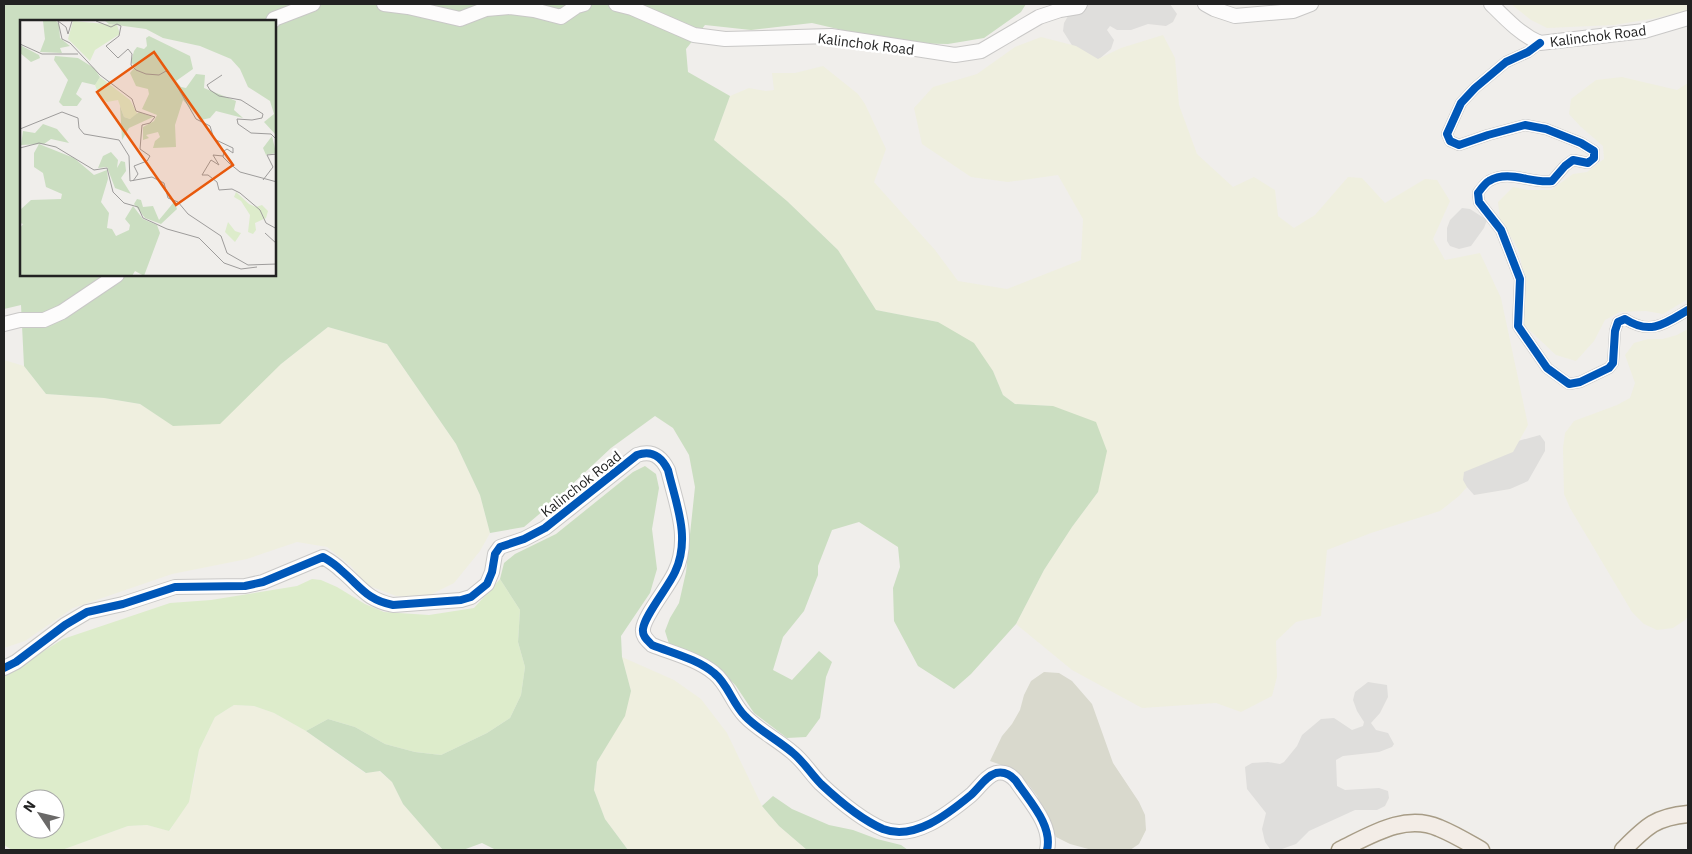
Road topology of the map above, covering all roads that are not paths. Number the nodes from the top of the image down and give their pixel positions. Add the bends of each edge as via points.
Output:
1 (313, 4) edge
2 (384, 4) edge
3 (584, 4) edge
4 (616, 4) edge
5 (1080, 4) edge
6 (1205, 4) edge
7 (1311, 4) edge
8 (1491, 4) edge
9 (1688, 18) edge
10 (274, 20) edge
11 (1540, 43) junction
12 (116, 276) edge
13 (1688, 310) edge
14 (4, 324) edge
15 (4, 668) edge
16 (1688, 814) edge
17 (1048, 850) edge
18 (1340, 850) edge
19 (1481, 850) edge
20 (1623, 850) edge

1 - 10 street
2 - 3 street via 460,18 486,9 510,7 561,17
4 - 5 street, Kalinchok Road via 694,35 725,39 831,36 955,55 981,51 1039,17
6 - 7 street via 1235,16 1293,11
8 - 11 street, Kalinchok Road via 1510,23
9 - 11 street, Kalinchok Road via 1644,31
11 - 13 street via 1506,62 1475,88 1461,104 1447,134 1450,141 1459,145 1525,125 1546,129 1594,152 1594,158 1588,163 1573,160 1552,181 1506,176 1488,181 1478,193 1479,202 1501,230 1520,279 1518,326 1547,368 1569,384 1580,382 1613,363 1618,322 1625,319 1653,328
12 - 14 street via 62,312 44,320
15 - 17 street, Kalinchok Road via 87,612 176,587 245,586 263,582 323,557 343,571 362,591 384,603 393,605 471,597 487,584 500,547 545,528 645,452 654,454 668,470 683,538 675,572 644,622 643,634 647,640 715,674 750,721 796,755 837,798 882,828 905,832 918,829 945,814 998,772 1016,781 1046,828
16 - 20 main road via 1671,815 1650,824
18 - 19 main road via 1386,827 1408,822 1438,827

